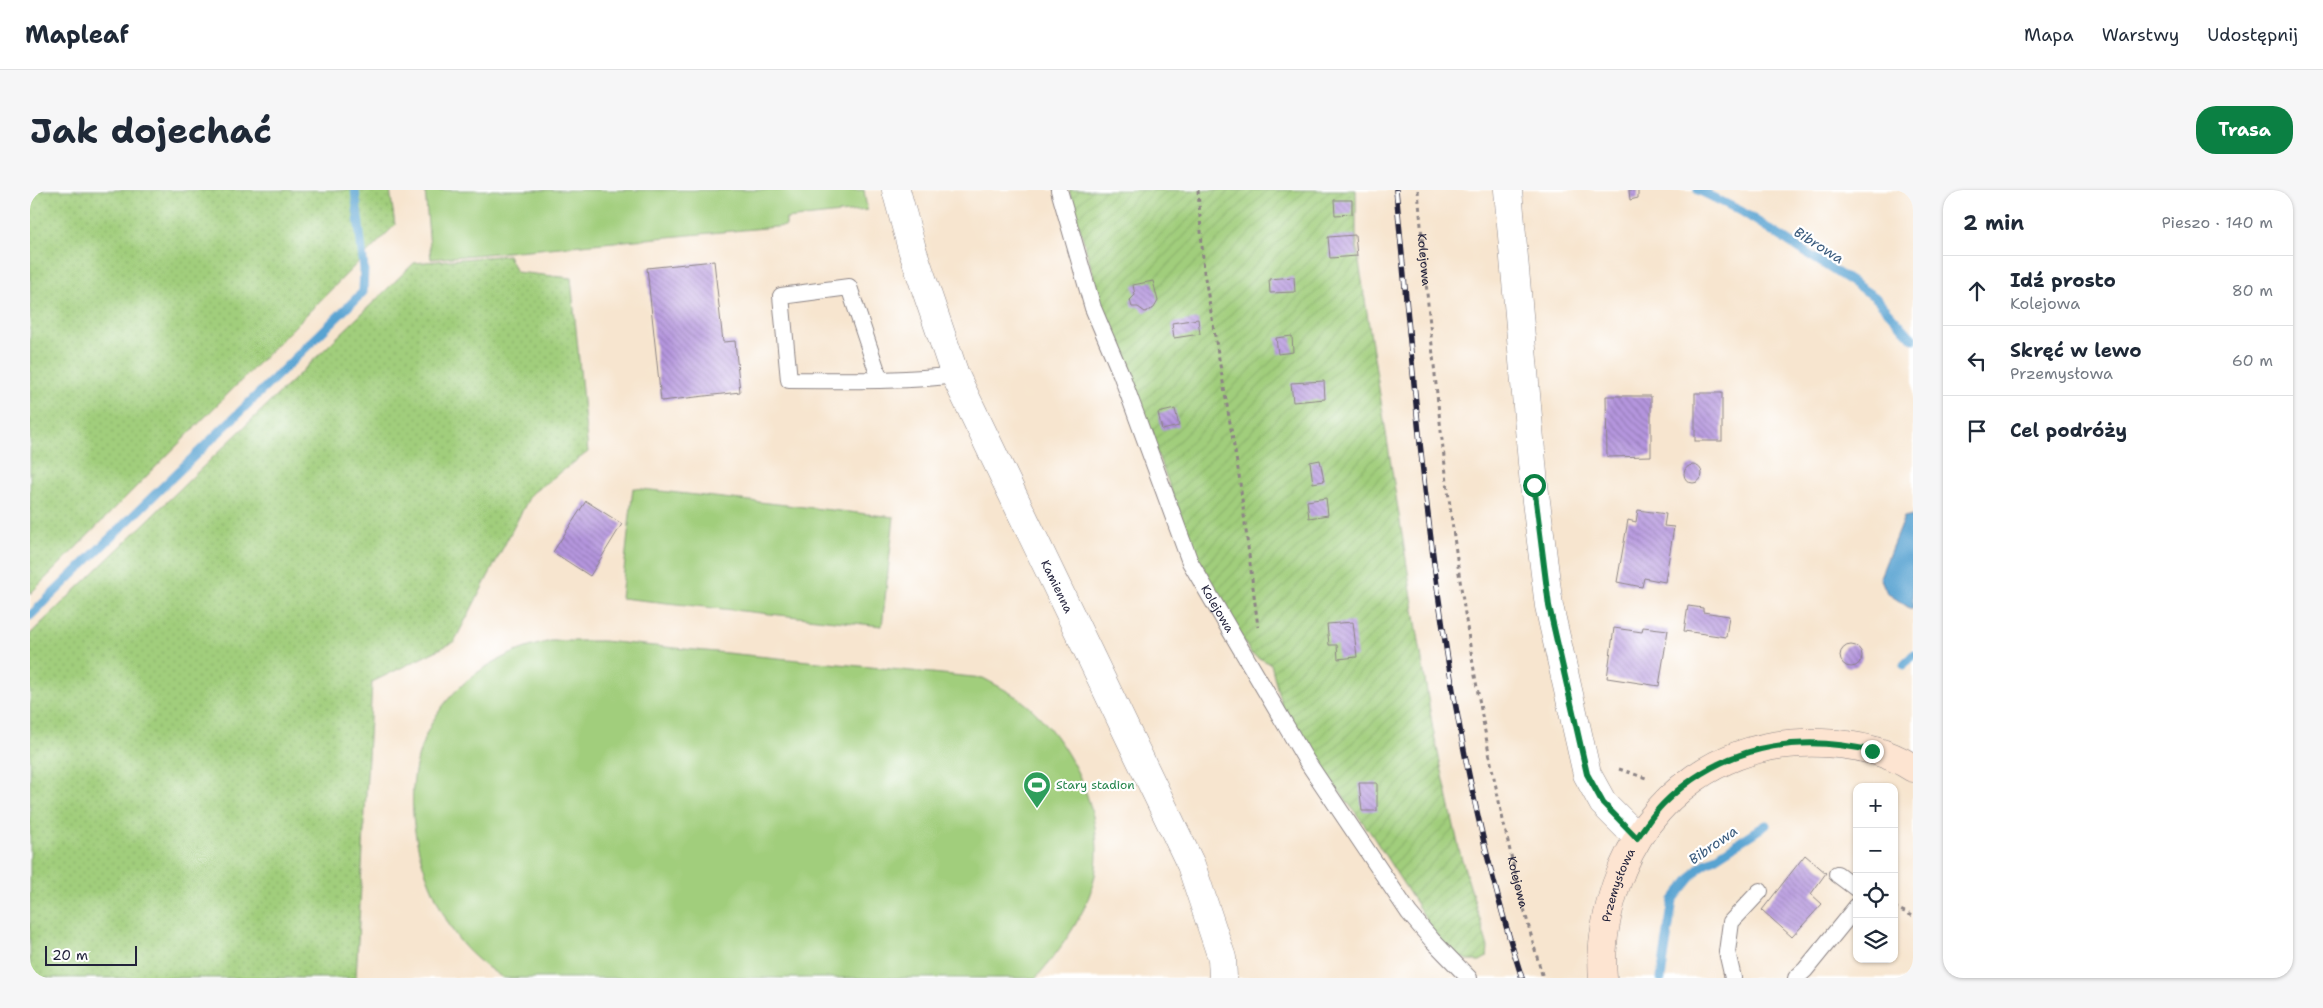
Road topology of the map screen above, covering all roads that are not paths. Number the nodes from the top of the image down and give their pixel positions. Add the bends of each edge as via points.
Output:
1 (896, 190) edge
2 (1059, 190) edge
3 (1508, 190) edge
4 (955, 375) junction
5 (880, 380) junction
6 (1913, 768) edge
7 (1637, 838) junction
8 (1836, 874) dead end
9 (1853, 886) edge
10 (1760, 891) dead end
11 (1853, 911) edge
12 (1223, 978) edge
13 (1469, 978) edge
14 (1603, 978) edge
15 (1733, 978) edge
16 (1796, 978) edge

1 - 4 street, Kamienna via 912,249
2 - 13 lane, Kolejowa via 1093,308 1121,374 1190,562 1306,760 1409,913
3 - 7 street via 1534,485 1549,606 1587,774 1603,803
4 - 5 lane
4 - 12 street, Kamienna via 1191,865 1222,958
5 - 5 lane via 789,380 781,296 849,287
6 - 7 main road, Przemysłowa via 1845,744 1805,742 1772,745 1716,765 1685,785 1662,805
7 - 14 main road, Przemysłowa via 1610,902 1601,959
8 - 9 lane
10 - 15 lane via 1731,922 1727,952
11 - 16 lane

